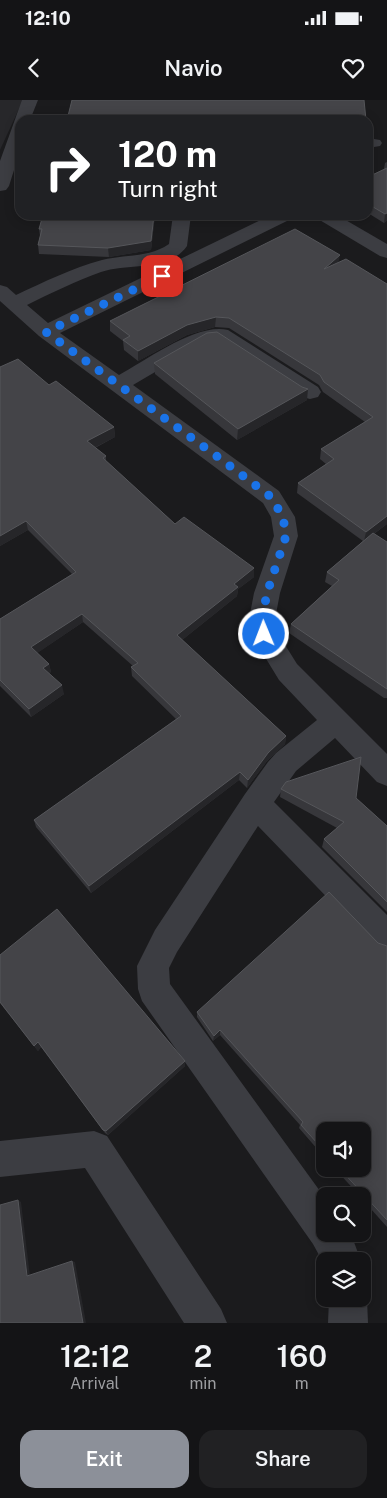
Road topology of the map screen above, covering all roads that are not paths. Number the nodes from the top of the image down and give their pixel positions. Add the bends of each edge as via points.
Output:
1 (30, 100) edge
2 (25, 115) edge
3 (15, 142) edge
4 (1, 181) edge
5 (181, 220) edge
6 (274, 220) edge
7 (333, 220) edge
8 (387, 252) edge
9 (6, 297) edge
10 (46, 332) junction
11 (118, 384) junction
12 (310, 392) dead end
13 (337, 720) junction
14 (382, 760) edge
15 (255, 803) junction
16 (387, 936) edge
17 (0, 1158) edge
18 (316, 1217) edge
19 (348, 1307) edge
20 (207, 1323) edge
21 (348, 1323) edge

1 - 2 street
3 - 4 street
5 - 9 street via 178,246 168,255 142,262 109,264
6 - 10 street
7 - 8 street
9 - 10 street
10 - 11 street
11 - 12 street via 201,337 221,334
11 - 13 street via 271,497 283,517 286,536 267,593 264,634 288,672
13 - 14 street
13 - 15 street via 286,762
15 - 16 street
15 - 18 street via 166,941 153,966 154,989
17 - 20 street via 94,1149
19 - 21 street

